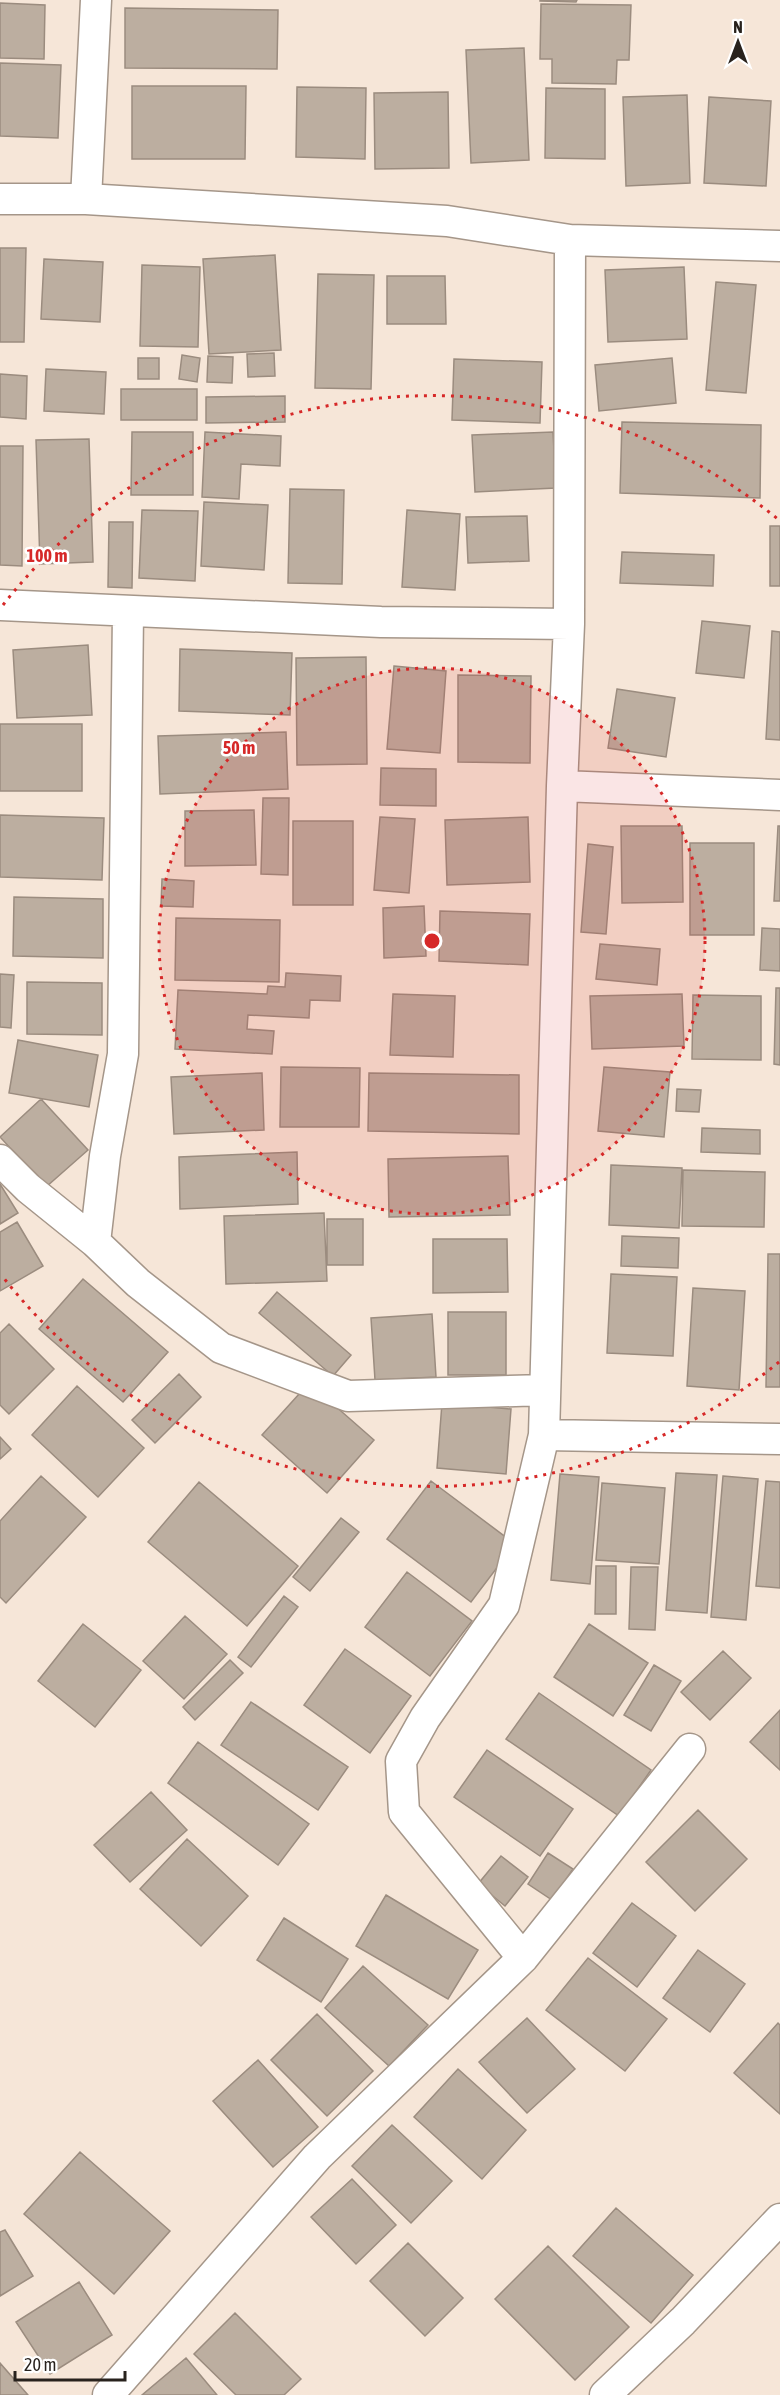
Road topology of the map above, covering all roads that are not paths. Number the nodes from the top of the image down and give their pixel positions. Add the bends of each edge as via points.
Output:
1 (96, 0) edge
2 (0, 199) edge
3 (86, 199) junction
4 (570, 240) junction
5 (780, 246) edge
6 (0, 605) edge
7 (128, 612) junction
8 (569, 624) junction
9 (562, 786) junction
10 (780, 795) edge
11 (0, 1160) edge
12 (95, 1242) junction
13 (545, 1390) junction
14 (544, 1435) junction
15 (780, 1439) edge
16 (690, 1749) dead end
17 (523, 1958) junction
18 (780, 2219) edge
19 (114, 2393) edge
20 (605, 2395) edge

1 - 3 street
2 - 3 street
3 - 4 street via 447,221
4 - 5 street
4 - 8 street
6 - 7 street
7 - 8 street via 381,622
7 - 12 street via 123,1054
8 - 9 street
9 - 10 street
9 - 13 street
11 - 12 street
12 - 13 street via 138,1283 221,1348 348,1396
13 - 14 street
14 - 15 street
14 - 17 street via 504,1605 425,1718 401,1761 404,1812
16 - 17 street
17 - 19 street via 317,2157
18 - 20 street via 683,2321

